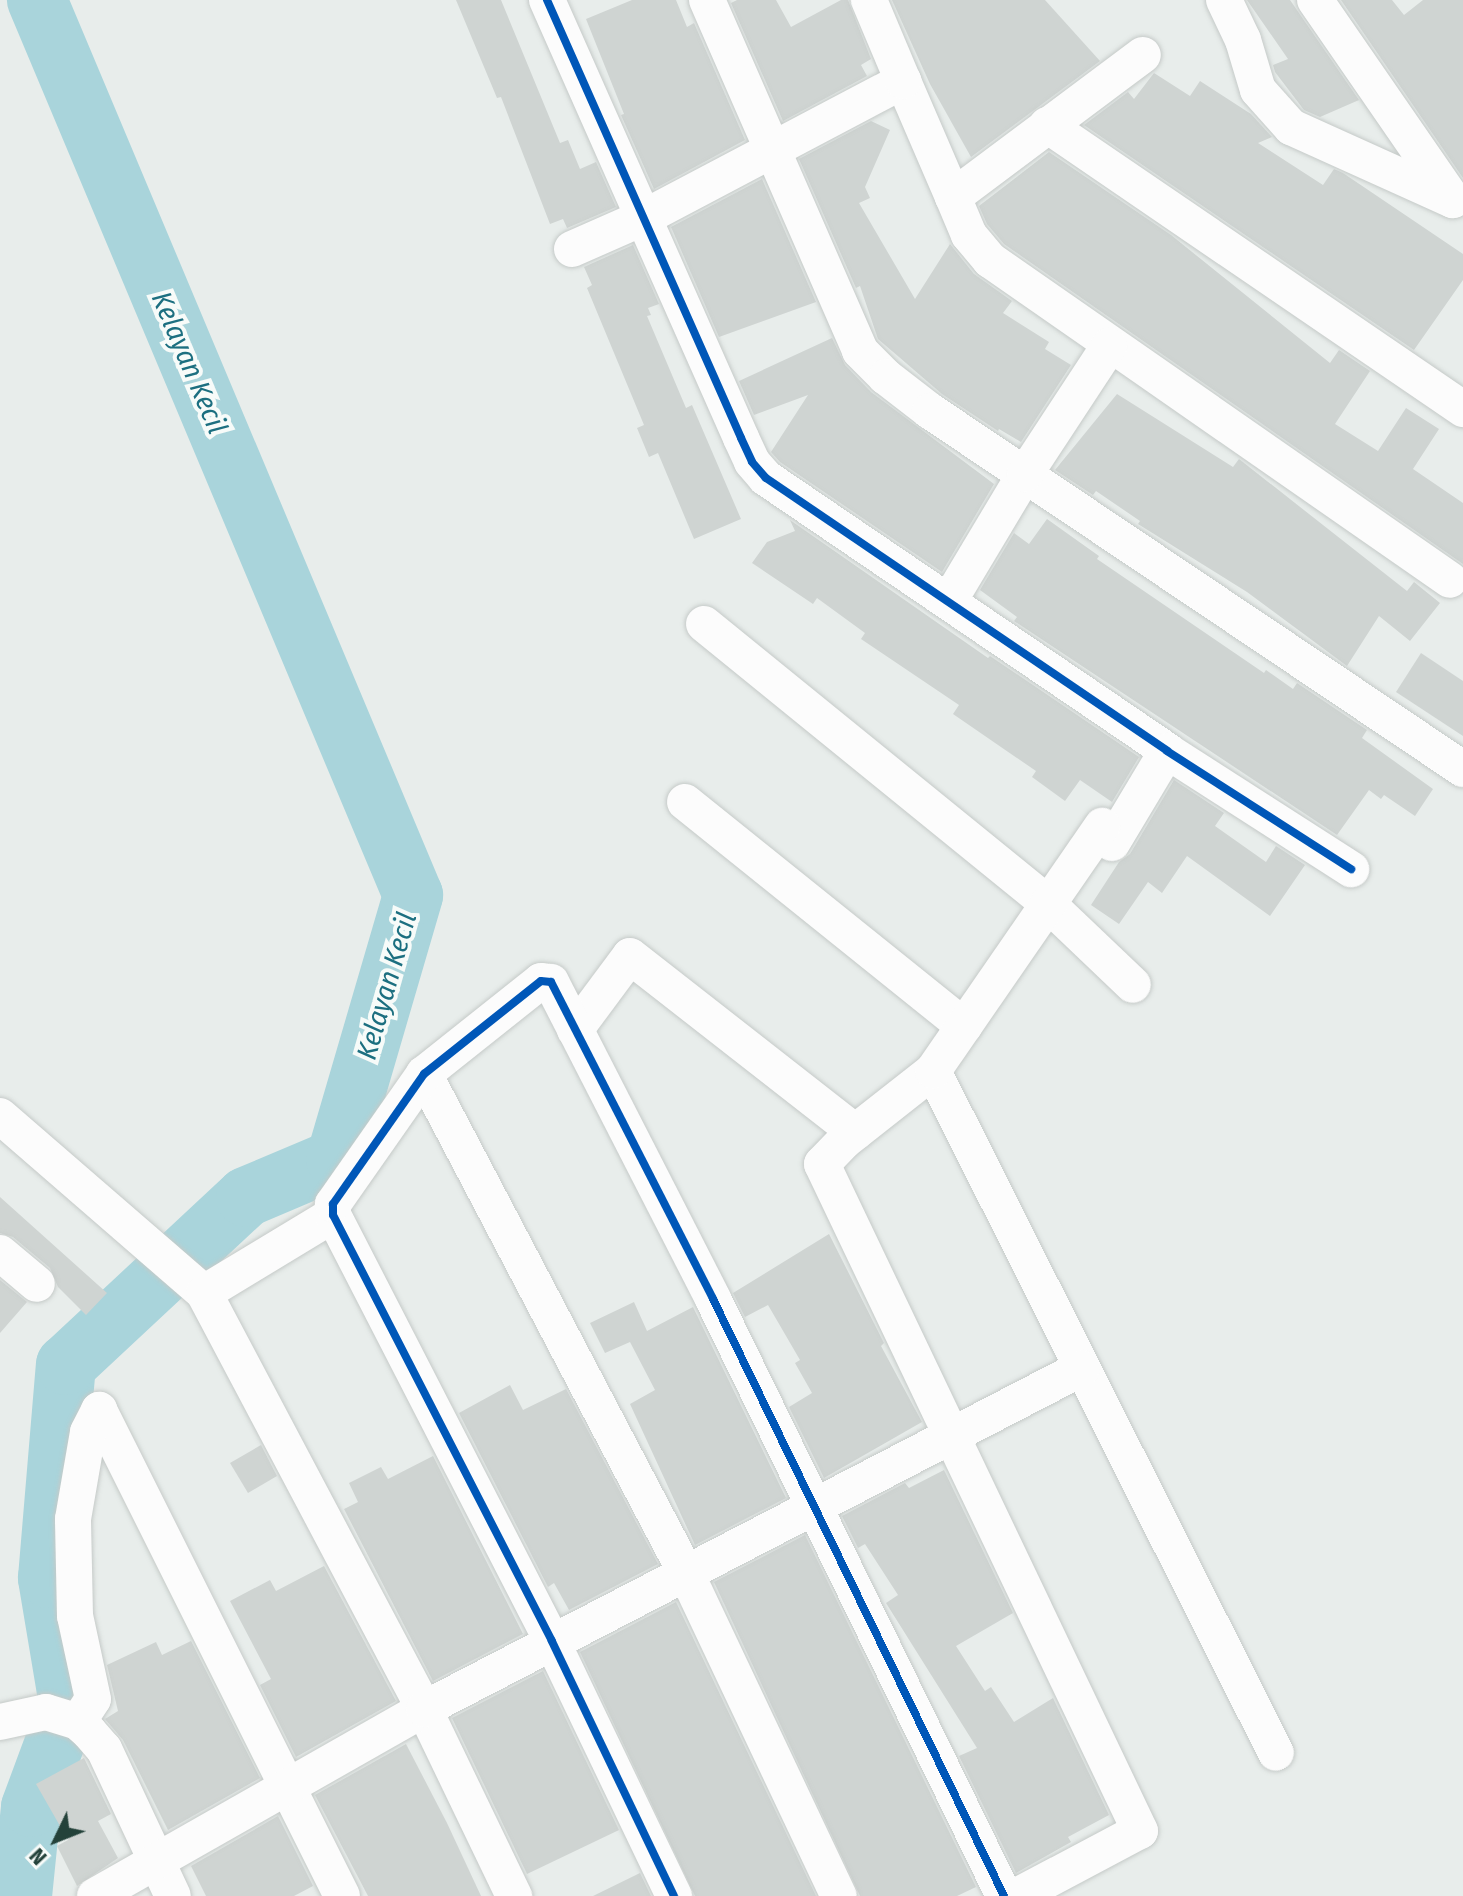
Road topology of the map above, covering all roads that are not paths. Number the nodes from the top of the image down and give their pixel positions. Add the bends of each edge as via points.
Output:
1 (547, 0) edge
2 (707, 0) edge
3 (869, 0) edge
4 (1315, 0) edge
5 (1226, 1) edge
6 (1143, 55) dead end
7 (903, 81) junction
8 (1047, 125) junction
9 (770, 148) junction
10 (953, 197) junction
11 (1458, 207) edge
12 (645, 217) junction
13 (572, 249) dead end
14 (1109, 346) junction
15 (1463, 409) edge
16 (1025, 474) junction
17 (1450, 580) dead end
18 (949, 601) junction
19 (704, 624) dead end
20 (1167, 751) junction
21 (1463, 769) edge
22 (685, 802) dead end
23 (1351, 869) dead end
24 (1048, 904) junction
25 (1133, 985) dead end
26 (964, 1026) junction
27 (575, 1030) junction
28 (933, 1071) junction
29 (424, 1074) junction
30 (0, 1116) edge
31 (855, 1132) junction
32 (333, 1215) junction
33 (0, 1253) edge
34 (37, 1284) dead end
35 (204, 1293) junction
36 (1082, 1368) junction
37 (952, 1435) junction
38 (814, 1506) junction
39 (686, 1573) junction
40 (552, 1641) junction
41 (424, 1709) junction
42 (62, 1717) junction
43 (0, 1722) edge
44 (1276, 1753) dead end
45 (288, 1789) junction
46 (155, 1859) junction
47 (95, 1896) edge
48 (173, 1896) edge
49 (342, 1896) edge
50 (514, 1896) edge
51 (674, 1896) edge
52 (839, 1896) edge
53 (1004, 1896) edge
54 (1017, 1896) edge

1 - 12 street
2 - 9 street
3 - 7 street
4 - 11 street
5 - 11 street via 1258,90 1291,127
6 - 8 street
7 - 9 street
7 - 10 street
8 - 10 street
8 - 15 street
9 - 12 street
9 - 16 street via 860,351 930,411
10 - 14 street via 969,235 990,260
12 - 13 street
12 - 18 street via 752,462 766,478
14 - 16 street
14 - 17 street
16 - 18 street
16 - 21 street
18 - 20 street
19 - 24 street
20 - 23 street
20 - 24 street
22 - 26 street
24 - 25 street
24 - 26 street
26 - 28 street
27 - 29 street via 551,982 541,981
27 - 31 street via 630,956
27 - 38 street
28 - 31 street
28 - 36 street
29 - 32 street via 333,1204
29 - 39 street
30 - 35 street
31 - 37 street via 822,1164
32 - 35 street
32 - 40 street
33 - 34 street
35 - 41 street
36 - 37 street
36 - 44 street
37 - 38 street
37 - 54 street via 1140,1831
38 - 39 street
38 - 53 street
39 - 40 street
39 - 52 street
40 - 41 street
40 - 51 street
41 - 45 street
41 - 50 street
42 - 43 street
42 - 45 street via 93,1699 75,1616 73,1519 88,1432 99,1410
42 - 46 street via 104,1749
45 - 46 street
45 - 49 street
46 - 47 street
46 - 48 street

